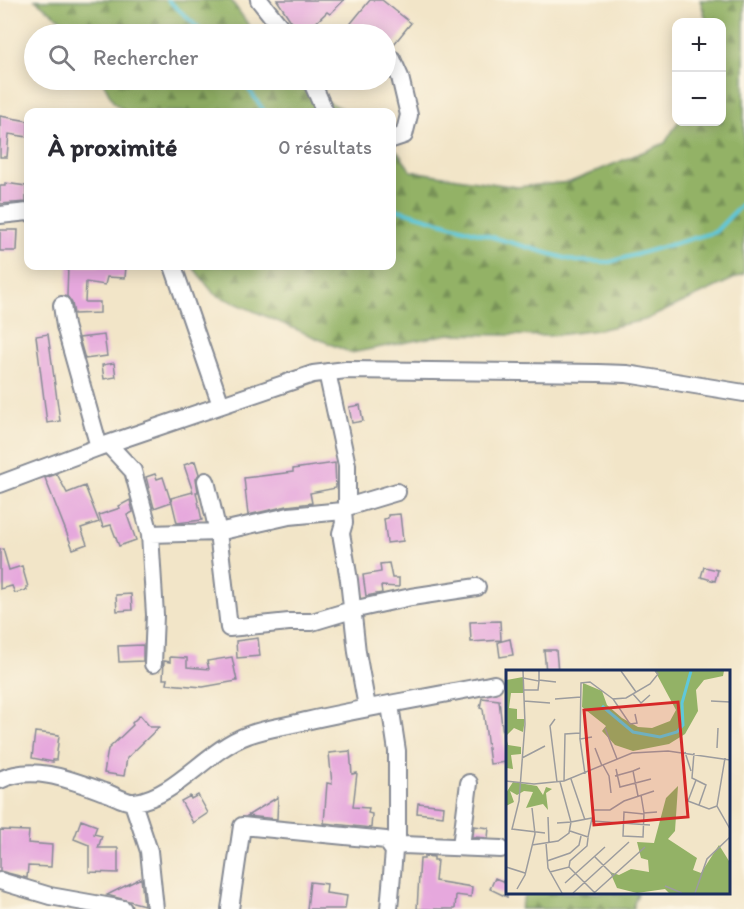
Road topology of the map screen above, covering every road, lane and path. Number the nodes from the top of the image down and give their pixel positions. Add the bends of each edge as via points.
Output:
1 (259, 0) edge
2 (278, 24) edge
3 (396, 68) edge
4 (315, 90) edge
5 (323, 108) edge
6 (396, 138) edge
7 (24, 212) edge
8 (0, 215) edge
9 (174, 270) edge
10 (62, 305) dead end
11 (327, 372) junction
12 (744, 393) edge
13 (221, 405) junction
14 (103, 446) junction
15 (206, 481) dead end
16 (0, 484) edge
17 (397, 492) dead end
18 (345, 509) junction
19 (218, 532) junction
20 (150, 534) junction
21 (477, 587) dead end
22 (352, 610) junction
23 (153, 664) dead end
24 (494, 684) dead end
25 (390, 705) junction
26 (367, 707) junction
27 (0, 780) edge
28 (469, 783) dead end
29 (133, 803) junction
30 (460, 846) junction
31 (396, 849) junction
32 (501, 849) dead end
33 (0, 881) edge
34 (123, 909) edge
35 (155, 909) edge
36 (230, 909) edge
37 (389, 909) edge

1 - 2 street
3 - 6 street via 409,115 404,135
4 - 5 street
7 - 8 street
9 - 13 street
10 - 14 street
11 - 12 street via 627,374
11 - 13 street via 284,382
11 - 18 street via 348,465
13 - 14 street
14 - 16 street
14 - 20 street via 133,471
15 - 19 street
17 - 18 street
18 - 19 street via 289,516
18 - 22 street via 341,532
19 - 20 street
19 - 22 street via 229,628 312,622
20 - 23 street via 155,615
21 - 22 street
22 - 26 street
24 - 25 street
25 - 26 street
25 - 31 street via 397,751
26 - 29 street via 247,735 213,753 165,793
27 - 29 street via 18,773 51,775
28 - 30 street
29 - 35 street via 149,851
30 - 31 street via 403,845
30 - 32 street
31 - 36 street via 386,840 242,826
31 - 37 street
33 - 34 street via 50,896

